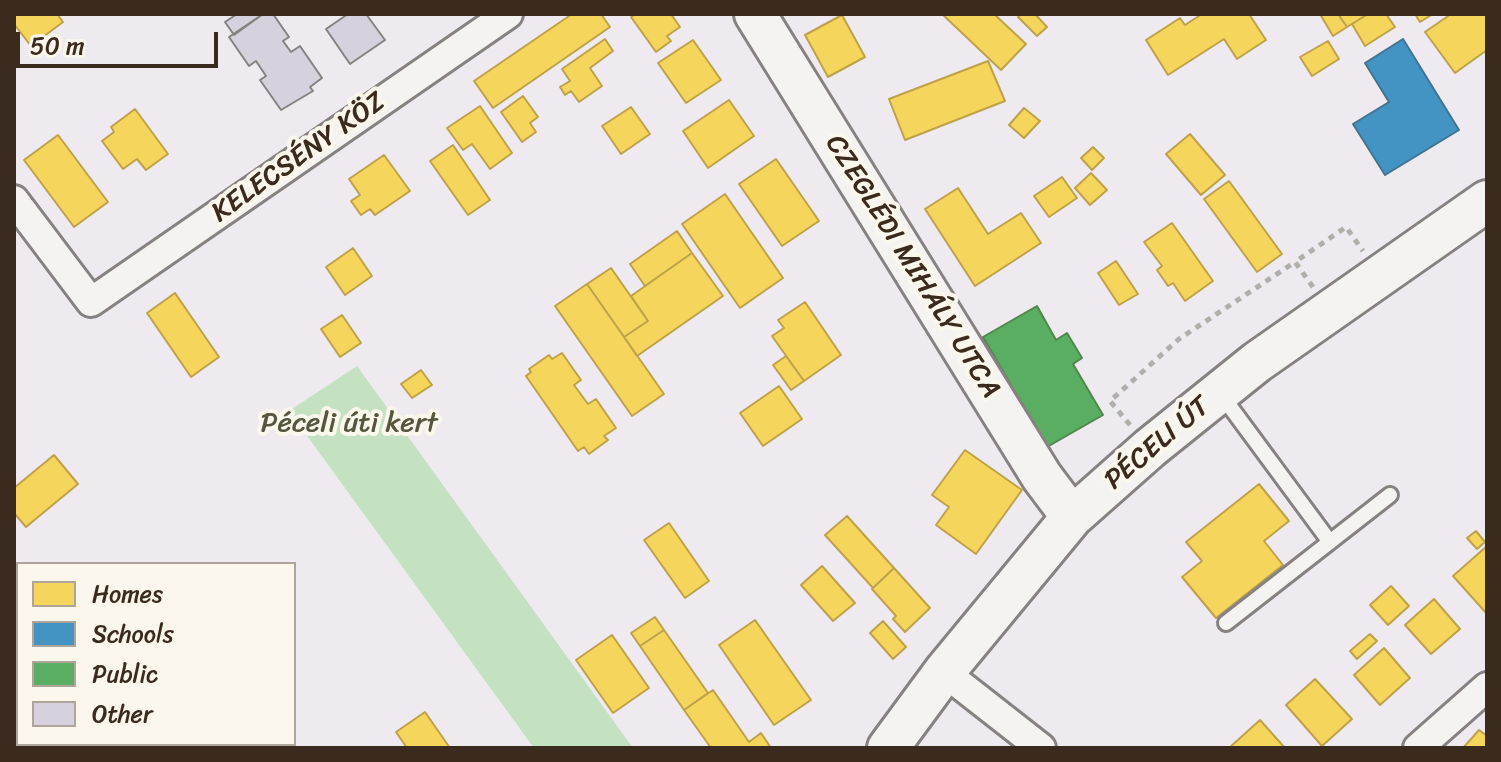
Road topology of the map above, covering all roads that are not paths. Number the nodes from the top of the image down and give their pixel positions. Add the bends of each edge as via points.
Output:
1 (508, 14) edge
2 (764, 17) edge
3 (14, 200) edge
4 (1487, 201) edge
5 (1219, 393) junction
6 (1390, 495) dead end
7 (1072, 517) junction
8 (1330, 542) junction
9 (1226, 623) dead end
10 (944, 672) junction
11 (1487, 687) edge
12 (888, 748) edge
13 (1041, 748) edge
14 (1418, 748) edge

1 - 3 street, KELECSÉNY KÖZ via 91,302
2 - 7 main road, CZEGLÉDI MIHÁLY UTCA via 1042,477
4 - 5 main road, PÉCELI ÚT
5 - 7 main road, PÉCELI ÚT
5 - 8 lane
6 - 8 lane
7 - 10 main road, PÉCELI ÚT
8 - 9 lane
10 - 12 main road, PÉCELI ÚT
10 - 13 street
11 - 14 street

